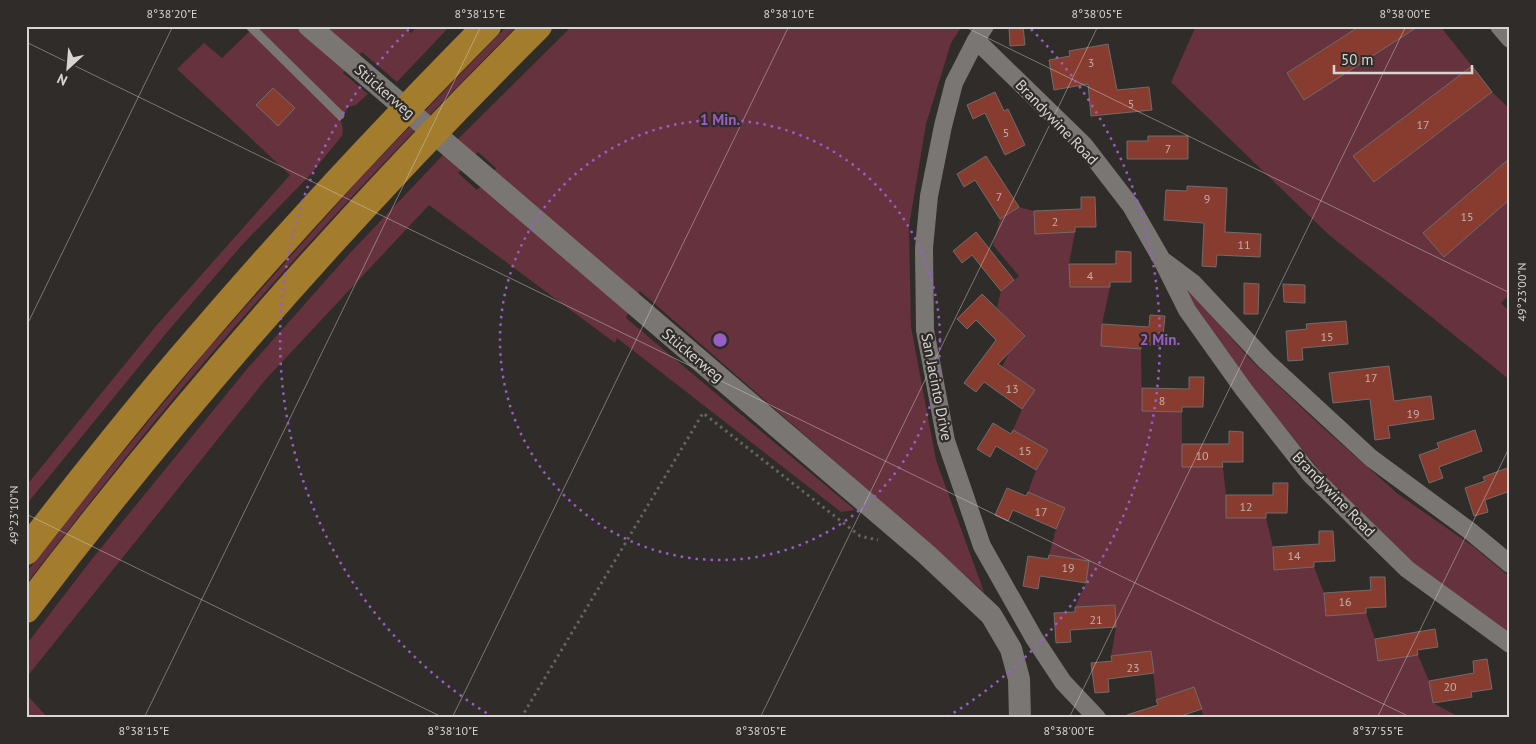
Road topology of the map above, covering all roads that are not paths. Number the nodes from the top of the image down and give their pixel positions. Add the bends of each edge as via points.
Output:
1 (250, 26) edge
2 (309, 26) edge
3 (487, 26) edge
4 (538, 26) edge
5 (1500, 26) edge
6 (981, 33) edge
7 (1510, 39) edge
8 (340, 115) dead end
9 (1162, 260) junction
10 (26, 551) edge
11 (1510, 564) edge
12 (26, 609) edge
13 (1510, 644) edge
14 (1020, 718) edge
15 (1097, 718) edge

1 - 8 lane
2 - 14 street, Stückerweg via 918,547 991,615 1011,649 1019,679
3 - 10 highway via 260,267 145,402
4 - 12 highway via 375,194 278,300 116,494
5 - 7 street
6 - 9 street, Brandywine Road via 1084,146 1131,206
6 - 15 street, San Jacinto Drive via 954,83 929,196 924,248 925,330 946,442 982,546 1063,682
9 - 11 street, Brandywine Road via 1193,283 1266,360 1371,458
9 - 13 street, Brandywine Road via 1187,310 1310,474 1407,568

